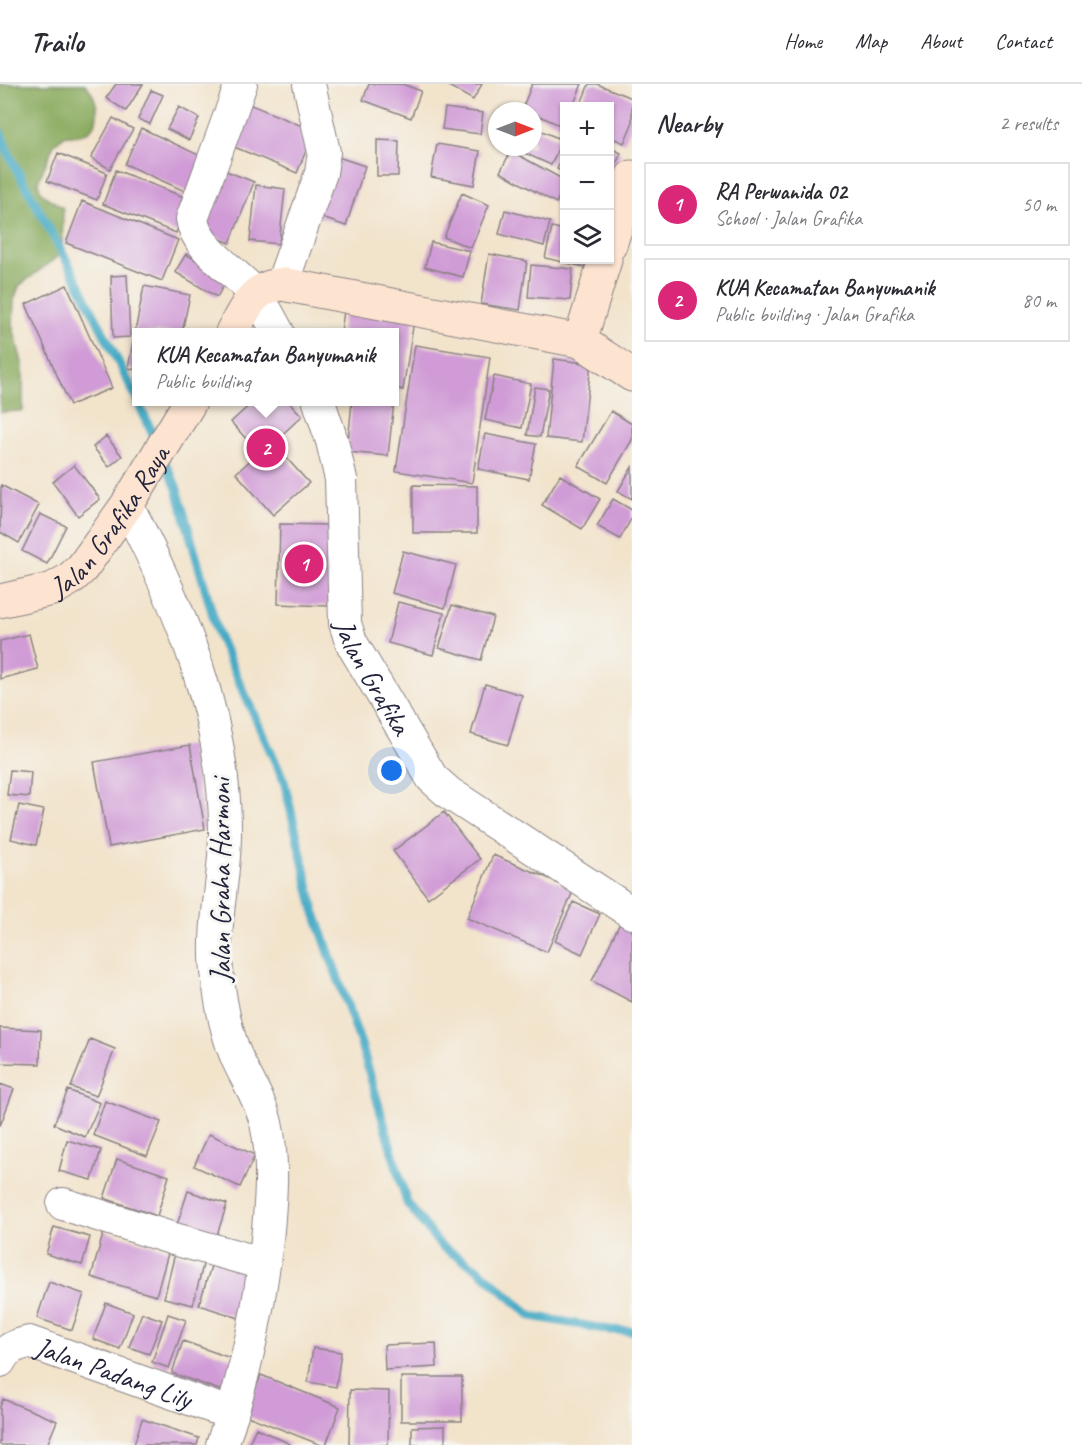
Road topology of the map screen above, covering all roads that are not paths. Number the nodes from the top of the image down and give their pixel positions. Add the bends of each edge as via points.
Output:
1 (241, 84) edge
2 (309, 84) edge
3 (632, 177) edge
4 (614, 230) edge
5 (604, 264) edge
6 (268, 289) junction
7 (235, 328) edge
8 (277, 328) edge
9 (580, 341) junction
10 (632, 375) edge
11 (320, 406) edge
12 (184, 411) edge
13 (127, 505) junction
14 (0, 601) edge
15 (632, 913) edge
16 (63, 1204) dead end
17 (264, 1264) junction
18 (0, 1361) edge
19 (232, 1414) junction
20 (222, 1445) edge

1 - 6 street via 192,219 193,230 200,241
2 - 6 street via 324,152 321,173
3 - 4 main road
5 - 9 main road
6 - 7 main road
6 - 8 street
6 - 9 main road
9 - 10 main road
11 - 15 street, Jalan Grafika via 341,479 345,623 351,642 432,778
12 - 13 main road, Jalan Grafika Raya
13 - 14 main road, Jalan Grafika Raya via 70,579 53,589
13 - 17 street, Jalan Graha Harmoni via 157,562 190,645 211,715 221,768 225,835 216,968 222,1014 236,1057 266,1122 270,1185
16 - 17 street
17 - 19 street, Jalan Graha Harmoni
18 - 19 street, Jalan Padang Lily via 13,1346 29,1342
19 - 20 street, Jalan Graha Harmoni

